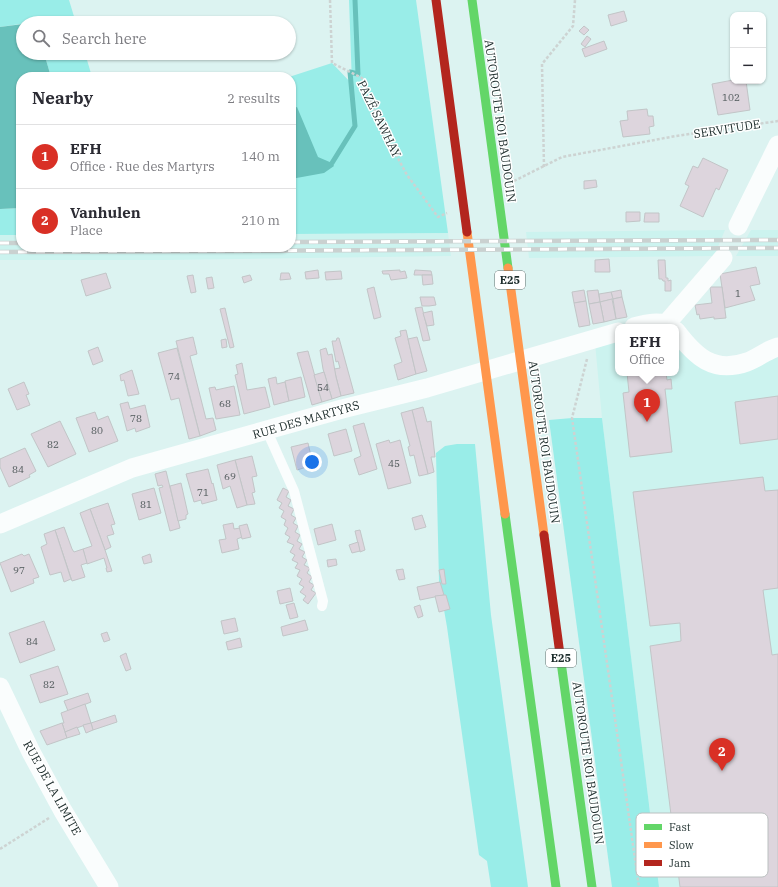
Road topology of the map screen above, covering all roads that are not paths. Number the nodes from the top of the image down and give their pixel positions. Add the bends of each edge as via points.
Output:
1 (436, 0) edge
2 (472, 0) edge
3 (778, 145) edge
4 (738, 226) dead end
5 (723, 258) dead end
6 (673, 324) edge
7 (615, 333) edge
8 (679, 336) edge
9 (778, 347) edge
10 (267, 431) junction
11 (0, 524) edge
12 (322, 606) dead end
13 (0, 687) edge
14 (109, 887) edge
15 (556, 887) edge
16 (592, 887) edge

1 - 15 highway
2 - 16 highway, AUTOROUTE ROI BAUDOUIN / E25
3 - 4 street
5 - 6 street
7 - 10 street, RUE DES MARTYRS via 427,388
8 - 9 street via 697,356 714,364 731,366 747,362
10 - 11 street, RUE DES MARTYRS via 132,468
10 - 12 lane via 294,491 323,601
13 - 14 street, RUE DE LA LIMITE via 63,811

